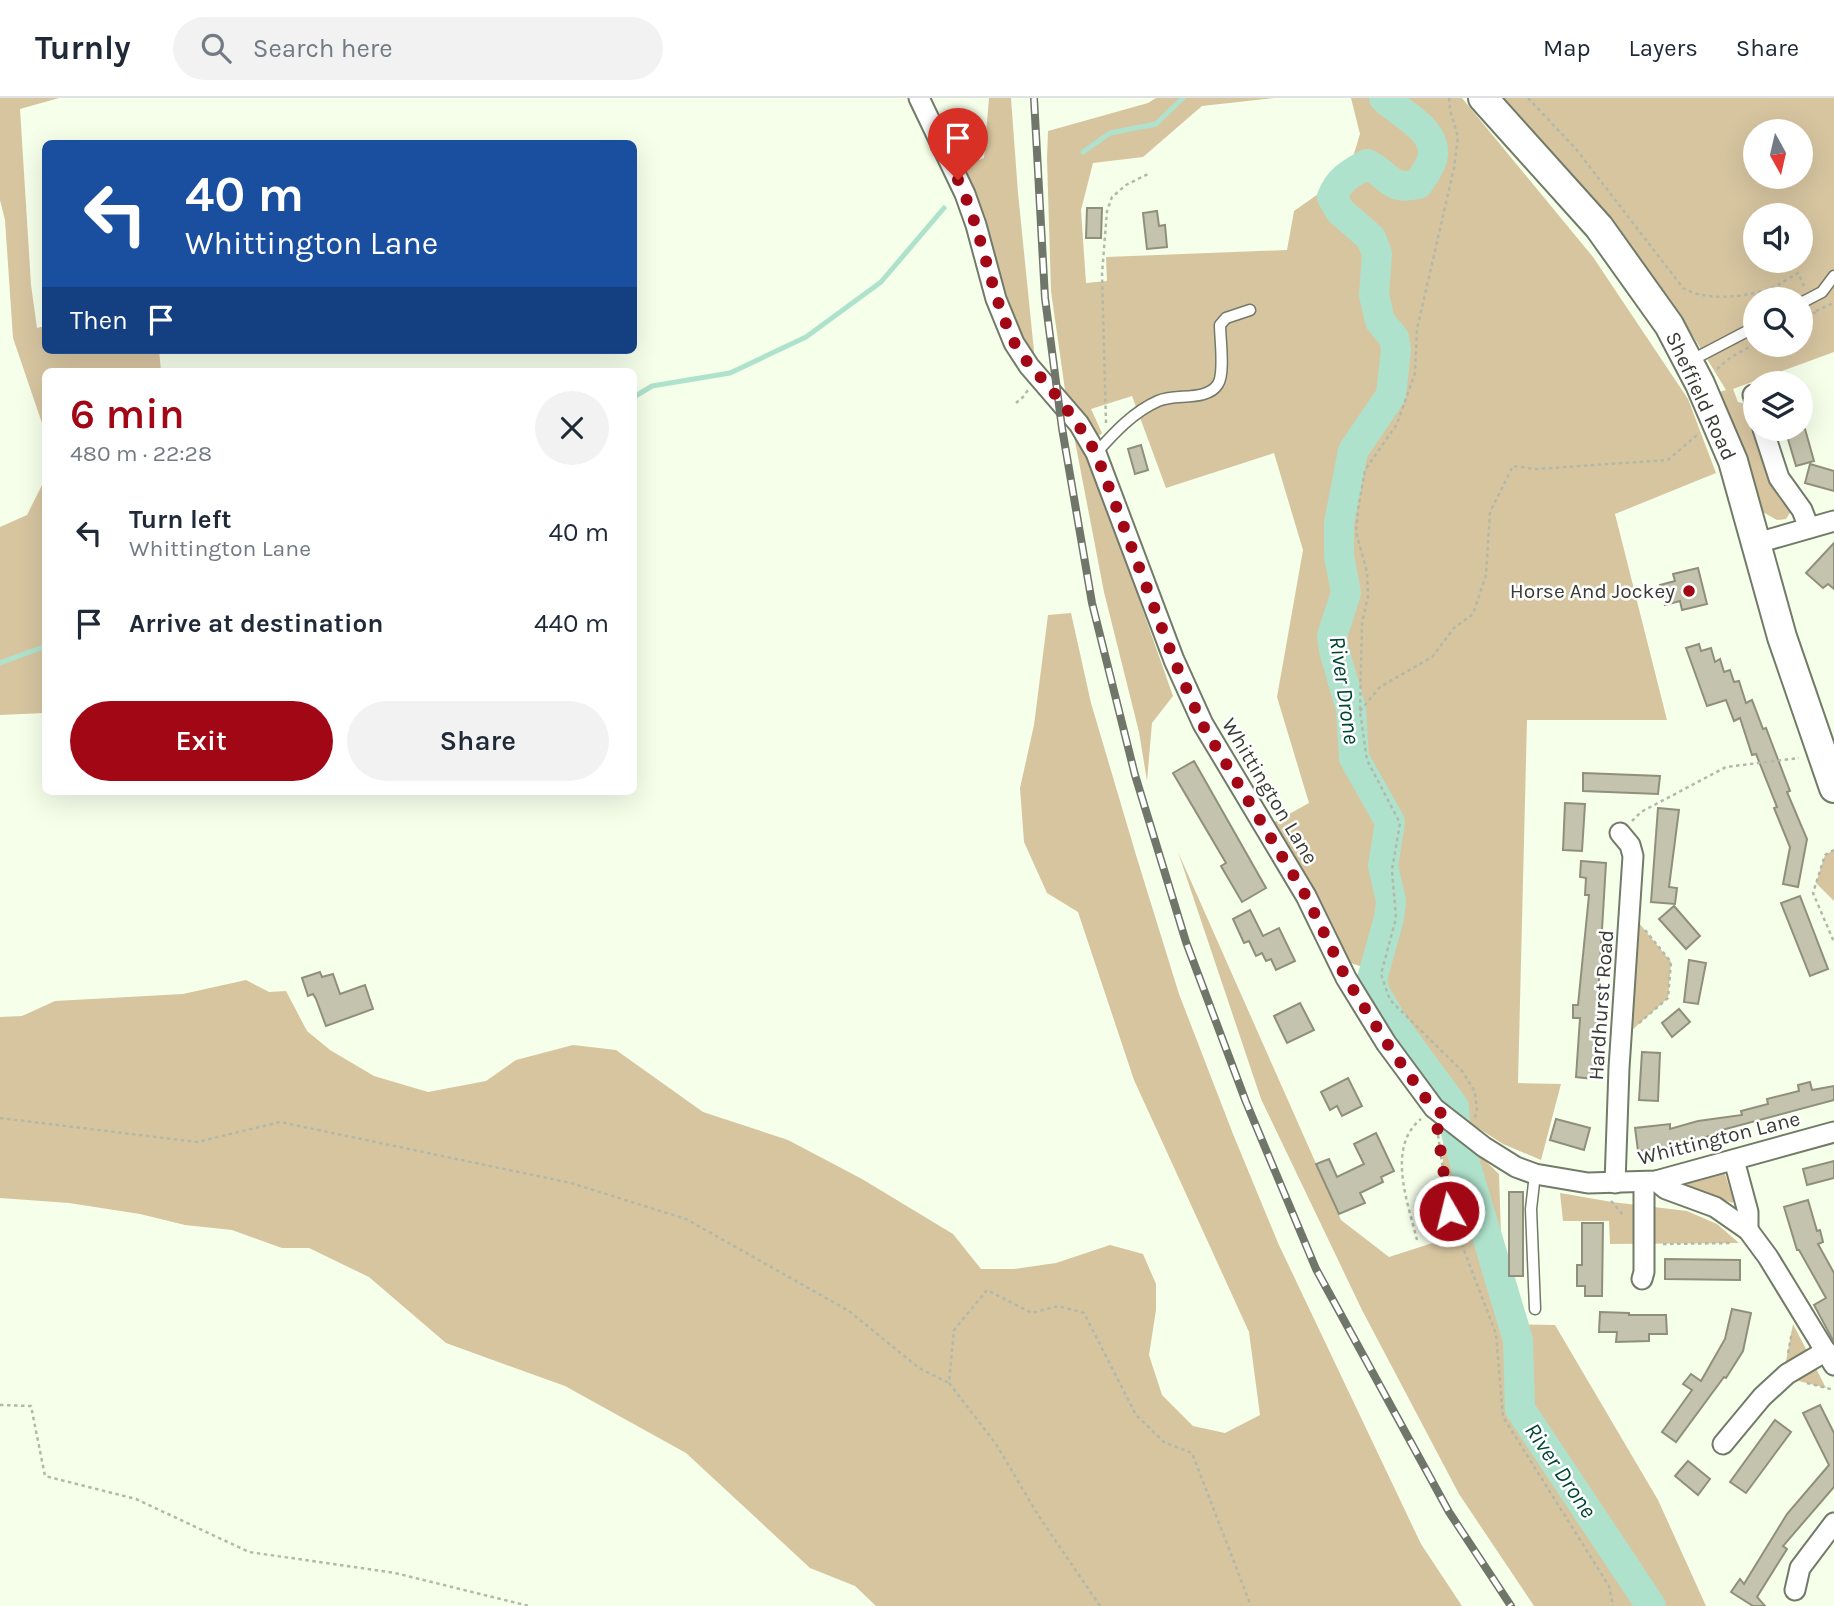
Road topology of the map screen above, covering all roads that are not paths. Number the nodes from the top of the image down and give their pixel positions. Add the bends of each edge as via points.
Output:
1 (919, 98) edge
2 (1483, 98) edge
3 (1834, 276) edge
4 (1813, 296) edge
5 (1250, 310) dead end
6 (1743, 336) edge
7 (1694, 373) junction
8 (1767, 441) edge
9 (1099, 450) junction
10 (1834, 521) edge
11 (1809, 528) junction
12 (1757, 543) junction
13 (1834, 788) edge
14 (1620, 833) road end
15 (1834, 1132) edge
16 (1734, 1160) junction
17 (1535, 1174) junction
18 (1650, 1182) junction
19 (1615, 1183) junction
20 (1753, 1236) junction
21 (1642, 1279) dead end
22 (1535, 1309) dead end
23 (1830, 1358) edge
24 (1723, 1444) dead end
25 (1834, 1523) edge
26 (1795, 1590) dead end

1 - 9 street, Whittington Lane via 965,194 1014,344
2 - 7 main road, Sheffield Road via 1599,227 1669,325
3 - 4 lane
5 - 9 lane via 1226,318 1220,325 1222,375 1217,385 1209,392 1159,400 1131,418
6 - 7 lane
7 - 12 main road, Sheffield Road via 1732,461
8 - 11 street via 1779,478
9 - 17 street, Whittington Lane via 1174,660 1202,724 1306,896 1346,978 1386,1042 1442,1114 1516,1167
10 - 11 street
11 - 12 street
12 - 13 main road, Sheffield Road via 1782,637
14 - 19 street, Hardhurst Road via 1633,856
15 - 16 street, Whittington Lane
16 - 18 street, Whittington Lane
16 - 20 street
17 - 19 street, Whittington Lane
17 - 22 lane via 1531,1209
18 - 19 street, Whittington Lane
18 - 20 street via 1714,1207
18 - 21 street
20 - 23 street
23 - 24 street via 1783,1377
25 - 26 street via 1800,1568

